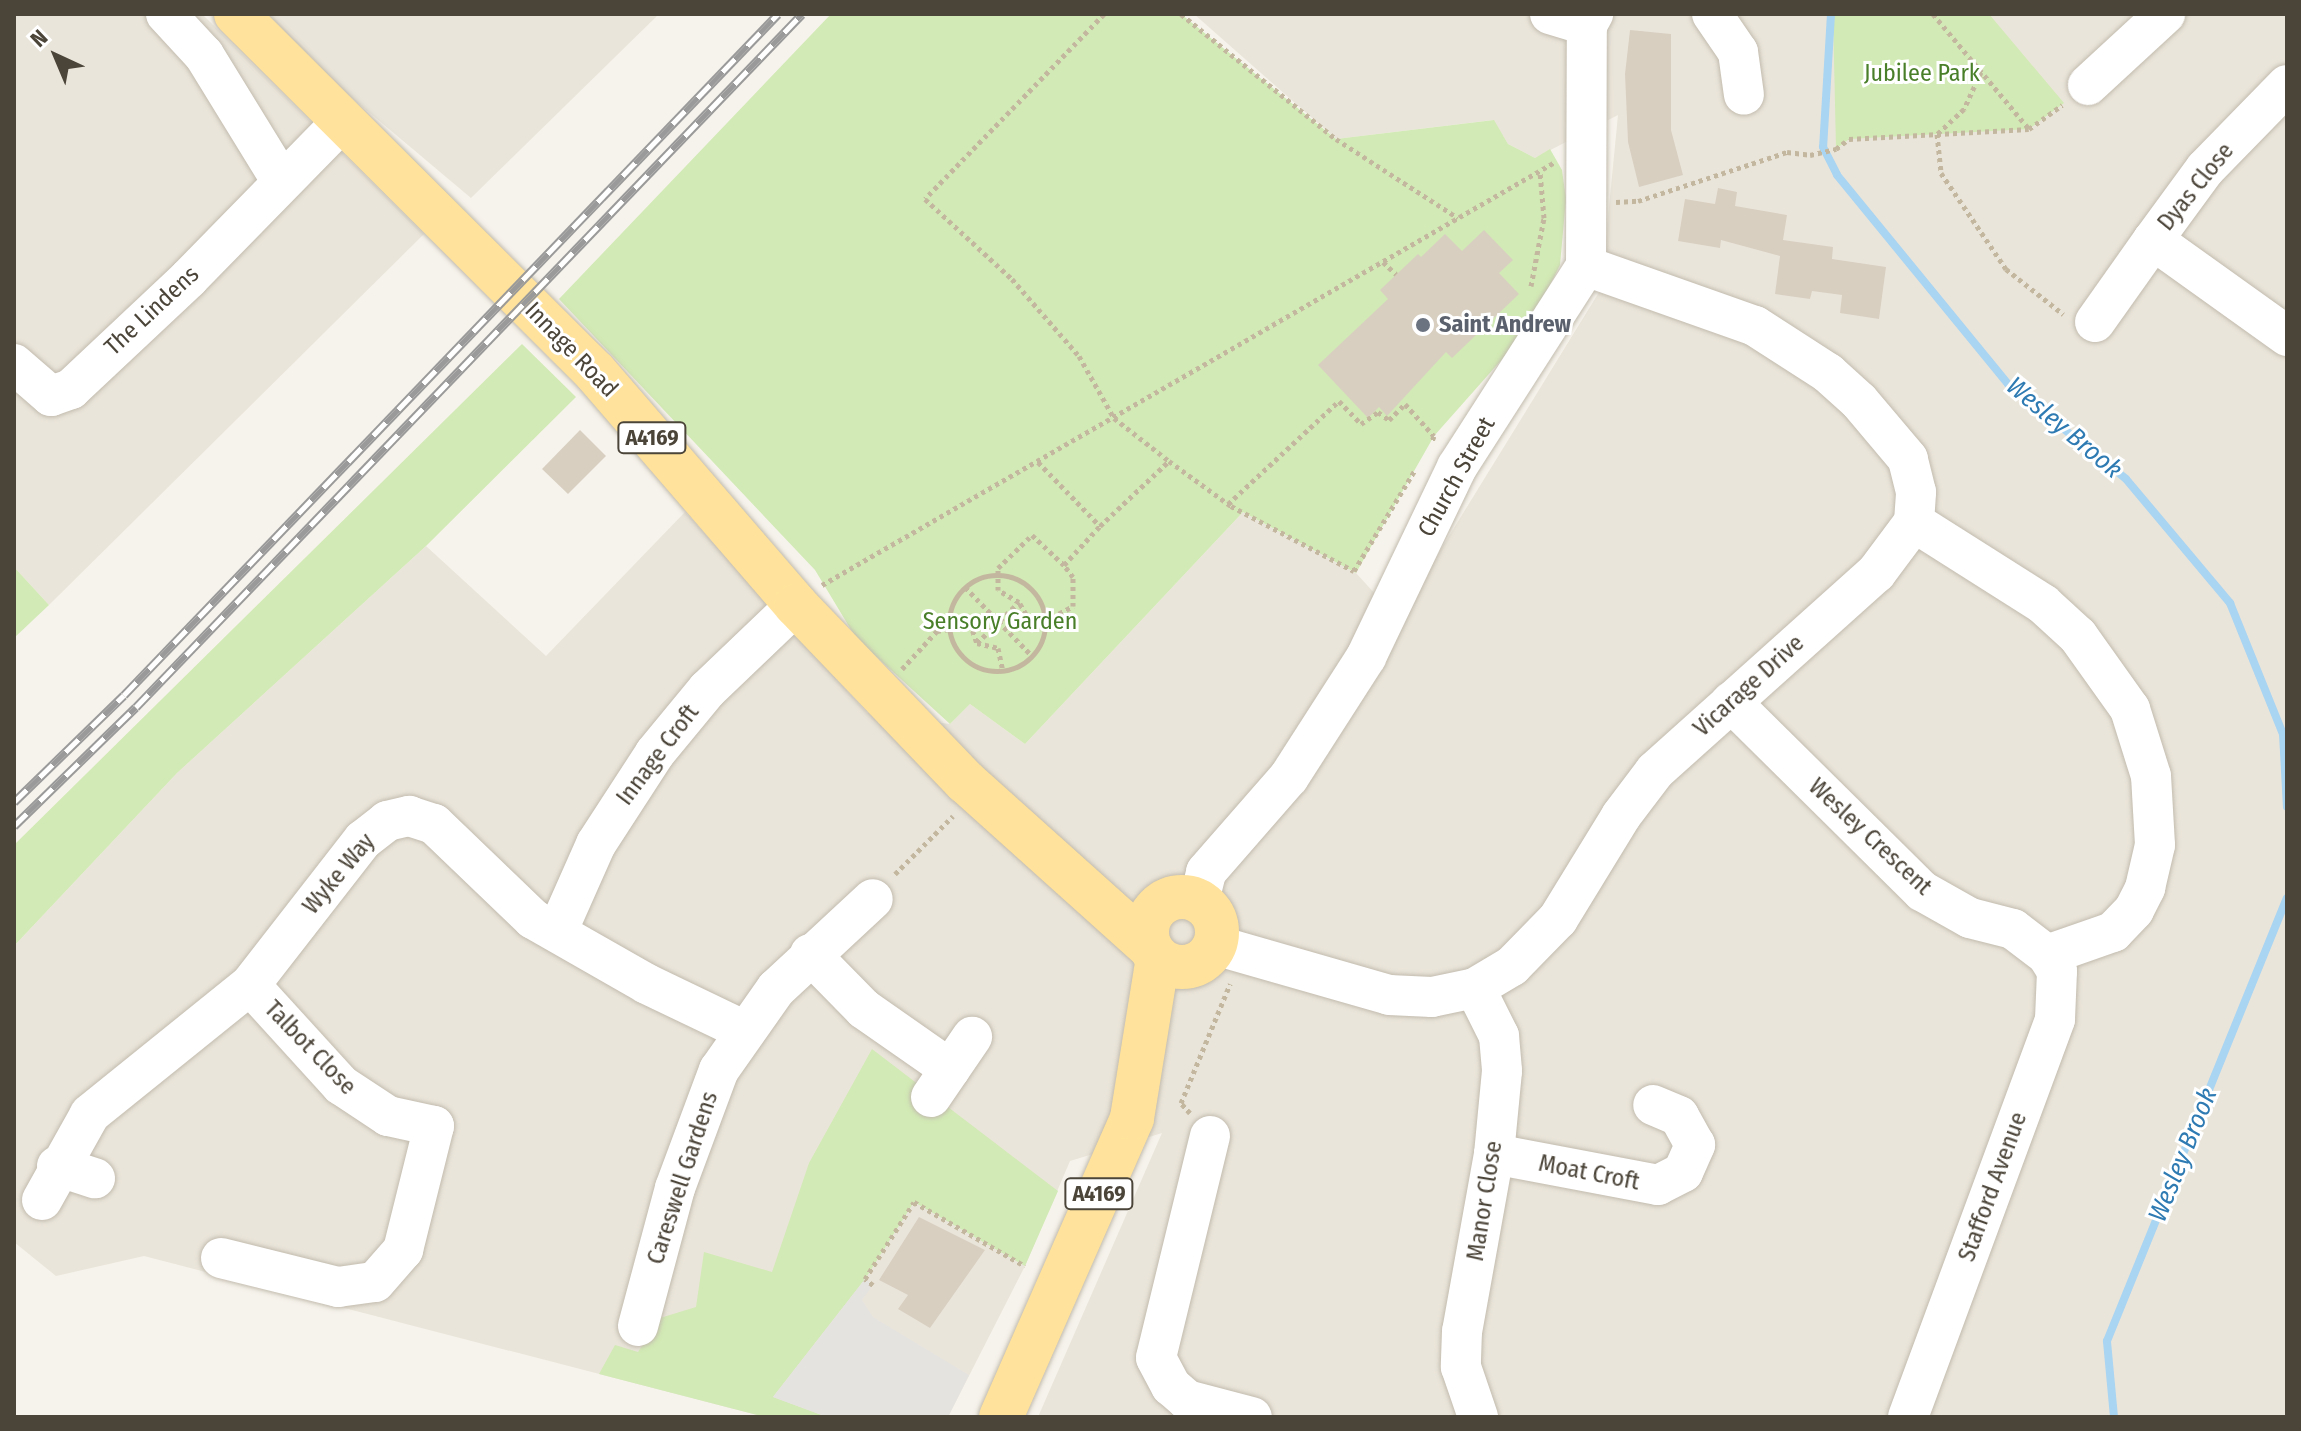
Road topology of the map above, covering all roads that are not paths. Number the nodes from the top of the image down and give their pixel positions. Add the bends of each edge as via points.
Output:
1 (166, 14) edge
2 (236, 14) edge
3 (1712, 14) edge
4 (2165, 14) edge
5 (1577, 18) edge
6 (2088, 85) road end
7 (2287, 85) edge
8 (1744, 95) dead end
9 (343, 121) junction
10 (282, 182) junction
11 (2153, 240) junction
12 (1586, 266) junction
13 (2095, 322) road end
14 (2287, 336) edge
15 (14, 364) edge
16 (1914, 522) junction
17 (796, 605) junction
18 (1731, 702) junction
19 (873, 899) road end
20 (1166, 928) junction
21 (557, 932) junction
22 (1229, 950) junction
23 (810, 954) junction
24 (2047, 955) junction
25 (250, 985) junction
26 (1475, 988) junction
27 (743, 1030) junction
28 (951, 1068) dead end
29 (1653, 1105) dead end
30 (1210, 1136) road end
31 (1494, 1154) junction
32 (95, 1178) dead end
33 (221, 1258) dead end
34 (655, 1305) dead end
35 (1001, 1417) edge
36 (1252, 1417) edge
37 (1478, 1417) edge
38 (1908, 1417) edge

1 - 10 street via 204,55
2 - 9 main road, Innage Road / A4169
3 - 8 street via 1738,52
4 - 6 street
5 - 12 street via 1587,143
7 - 11 street, Dyas Close via 2205,169
9 - 10 street, The Lindens
9 - 17 main road, Innage Road / A4169 via 595,372
10 - 15 street, The Lindens via 71,389 51,396
11 - 13 street
11 - 14 street, Dyas Close
12 - 16 street via 1755,326 1828,373 1908,459 1916,492
12 - 20 street, Church Street via 1457,467 1366,657 1289,777 1206,872
16 - 18 street, Vicarage Drive via 1876,573
16 - 24 street via 2001,573 2078,636 2110,674 2144,743 2156,823 2145,888 2113,932
17 - 20 main road, Innage Road / A4169 via 978,792 1064,866
17 - 21 street, Innage Croft via 707,690 655,753 596,844
18 - 24 street, Wesley Crescent via 1922,891 1970,918 2013,929
18 - 26 street, Vicarage Drive via 1655,771 1558,919 1512,966
19 - 23 street, Careswell Gardens
20 - 22 main road, A4169 via 1212,913
20 - 22 main road via 1175,967 1195,965
20 - 35 main road, A4169 via 1132,1118
21 - 25 street, Wyke Way via 510,900 434,824 409,816 387,821 363,840
21 - 27 street, Wyke Way via 647,984
22 - 26 street, Vicarage Drive via 1389,995 1432,997
23 - 27 street, Careswell Gardens
23 - 28 street via 864,1009
24 - 38 street, Stafford Avenue via 2057,971 2055,1019
25 - 32 street, Wyke Way via 111,1093 72,1138 50,1183
25 - 33 street, Talbot Close via 322,1066 362,1101 388,1116 434,1126 403,1250 385,1275 353,1288
26 - 31 street, Manor Close via 1499,1036
27 - 34 street, Careswell Gardens via 701,1109
29 - 31 street, Moat Croft via 1679,1116 1695,1145 1683,1172 1658,1185
30 - 36 street via 1156,1358 1171,1386 1187,1400
31 - 37 street, Manor Close via 1462,1331 1461,1367

